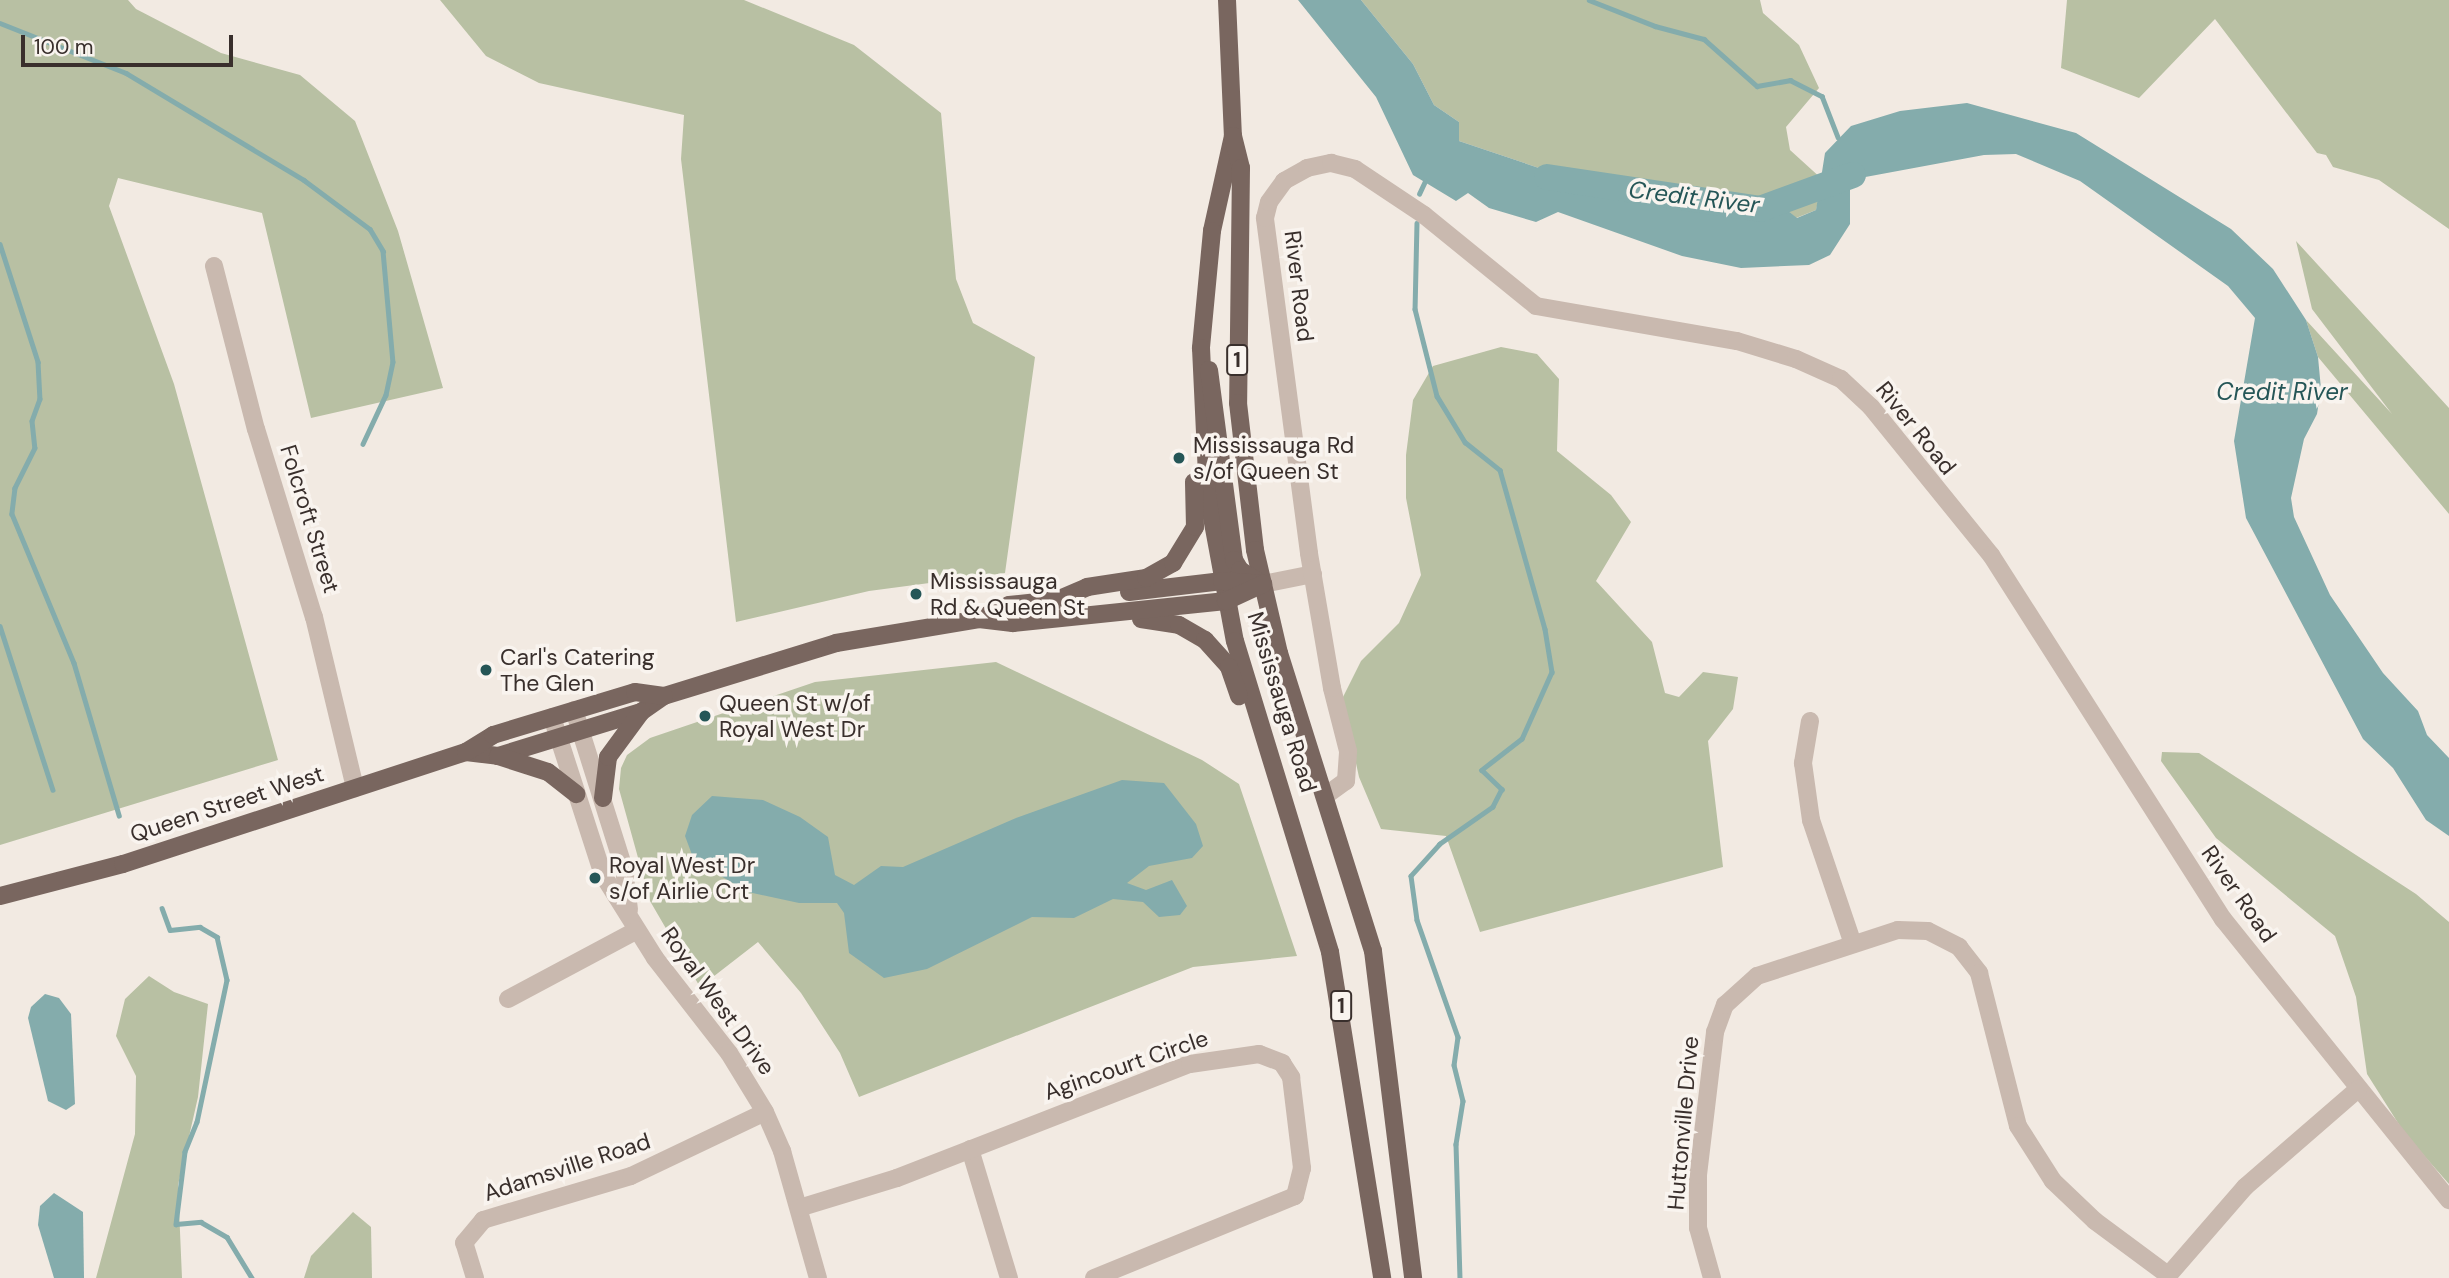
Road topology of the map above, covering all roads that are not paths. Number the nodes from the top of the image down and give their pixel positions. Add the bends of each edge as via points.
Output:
1 (1227, 0) edge
2 (1233, 136) junction
3 (214, 265) dead end
4 (1201, 348) junction
5 (1200, 387) junction
6 (1312, 574) junction
7 (1222, 581) junction
8 (1263, 584) junction
9 (1057, 600) junction
10 (1226, 601) junction
11 (1094, 614) junction
12 (979, 619) junction
13 (664, 696) junction
14 (574, 710) junction
15 (641, 712) junction
16 (552, 717) junction
17 (1810, 721) dead end
18 (581, 730) junction
19 (558, 737) junction
20 (1266, 741) junction
21 (466, 752) junction
22 (498, 756) junction
23 (355, 788) junction
24 (576, 794) junction
25 (1325, 796) junction
26 (603, 798) junction
27 (0, 896) edge
28 (629, 913) junction
29 (637, 930) junction
30 (1853, 944) junction
31 (508, 999) dead end
32 (2358, 1089) junction
33 (765, 1112) junction
34 (970, 1149) junction
35 (2449, 1200) edge
36 (799, 1208) junction
37 (2167, 1277) edge
38 (475, 1278) edge
39 (818, 1278) edge
40 (1009, 1278) edge
41 (1094, 1278) edge
42 (1382, 1278) edge
43 (1413, 1278) edge
44 (1712, 1278) edge

1 - 2 main road, Mississauga Road / 1
2 - 4 main road, Mississauga Road / 1 via 1213,231
2 - 8 main road, Mississauga Road / 1 via 1241,168 1238,403
3 - 23 street, Folcroft Street via 256,429 313,617
4 - 5 main road, Mississauga Road / 1
4 - 8 main road via 1211,375 1234,560 1240,570
5 - 7 main road, Mississauga Road / 1 via 1208,496
5 - 9 main road via 1189,410 1197,513 1182,552 1164,570 1146,578 1087,587
6 - 8 street
6 - 25 street, River Road via 1348,751 1346,781
6 - 32 street, River Road via 1265,218 1269,202 1284,181 1307,168 1341,164 1424,215 1536,306 1737,341 1841,379 1871,407 1991,555 2223,919
7 - 8 main road, Queen Street West
7 - 9 main road, Queen Street West
7 - 10 main road, Mississauga Road / 1
8 - 10 main road, Queen Street West
8 - 25 main road, Mississauga Road / 1 via 1279,653
9 - 12 main road, Queen Street West via 1010,604
10 - 11 main road, Queen Street West
10 - 20 main road, Mississauga Road / 1
11 - 12 main road, Queen Street West via 1013,623
11 - 20 main road via 1122,622 1163,620 1193,631 1228,667 1252,735
12 - 13 main road, Queen Street West via 836,643
13 - 14 main road, Queen Street West via 635,692
13 - 15 main road, Queen Street West
14 - 16 main road, Queen Street West
14 - 18 street, Royal West Drive
15 - 18 main road, Queen Street West
15 - 26 main road via 608,757
16 - 19 street, Royal West Drive
16 - 21 main road, Queen Street West via 493,735
17 - 30 street via 1802,763 1811,820
18 - 19 main road, Queen Street West
18 - 26 street, Royal West Drive
19 - 22 main road, Queen Street West
19 - 24 street, Royal West Drive
20 - 42 main road, Mississauga Road / 1 via 1311,879 1339,994
21 - 22 main road, Queen Street West
21 - 23 main road, Queen Street West
22 - 24 main road via 548,772
23 - 27 main road, Queen Street West via 78,878
24 - 28 street, Royal West Drive via 603,875
25 - 43 main road, Mississauga Road / 1 via 1373,951
26 - 28 street, Royal West Drive via 624,869
28 - 29 street, Royal West Drive
29 - 31 street
29 - 33 street, Royal West Drive via 729,1053
30 - 37 street, Huttonville Drive via 1898,930 1928,932 1959,947 1979,972 2018,1126 2053,1181 2095,1221
30 - 44 street, Huttonville Drive via 1757,976 1725,1005 1716,1032 1698,1175 1698,1228
32 - 35 street, River Road
32 - 37 street via 2245,1187
33 - 36 street, Royal West Drive
33 - 38 street, Adamsville Road via 631,1176 482,1220 464,1243
34 - 36 street, Agincourt Circle
34 - 40 street
34 - 41 street, Agincourt Circle via 1204,1059 1259,1054 1282,1063 1291,1077 1302,1168 1295,1196
36 - 39 street, Royal West Drive

